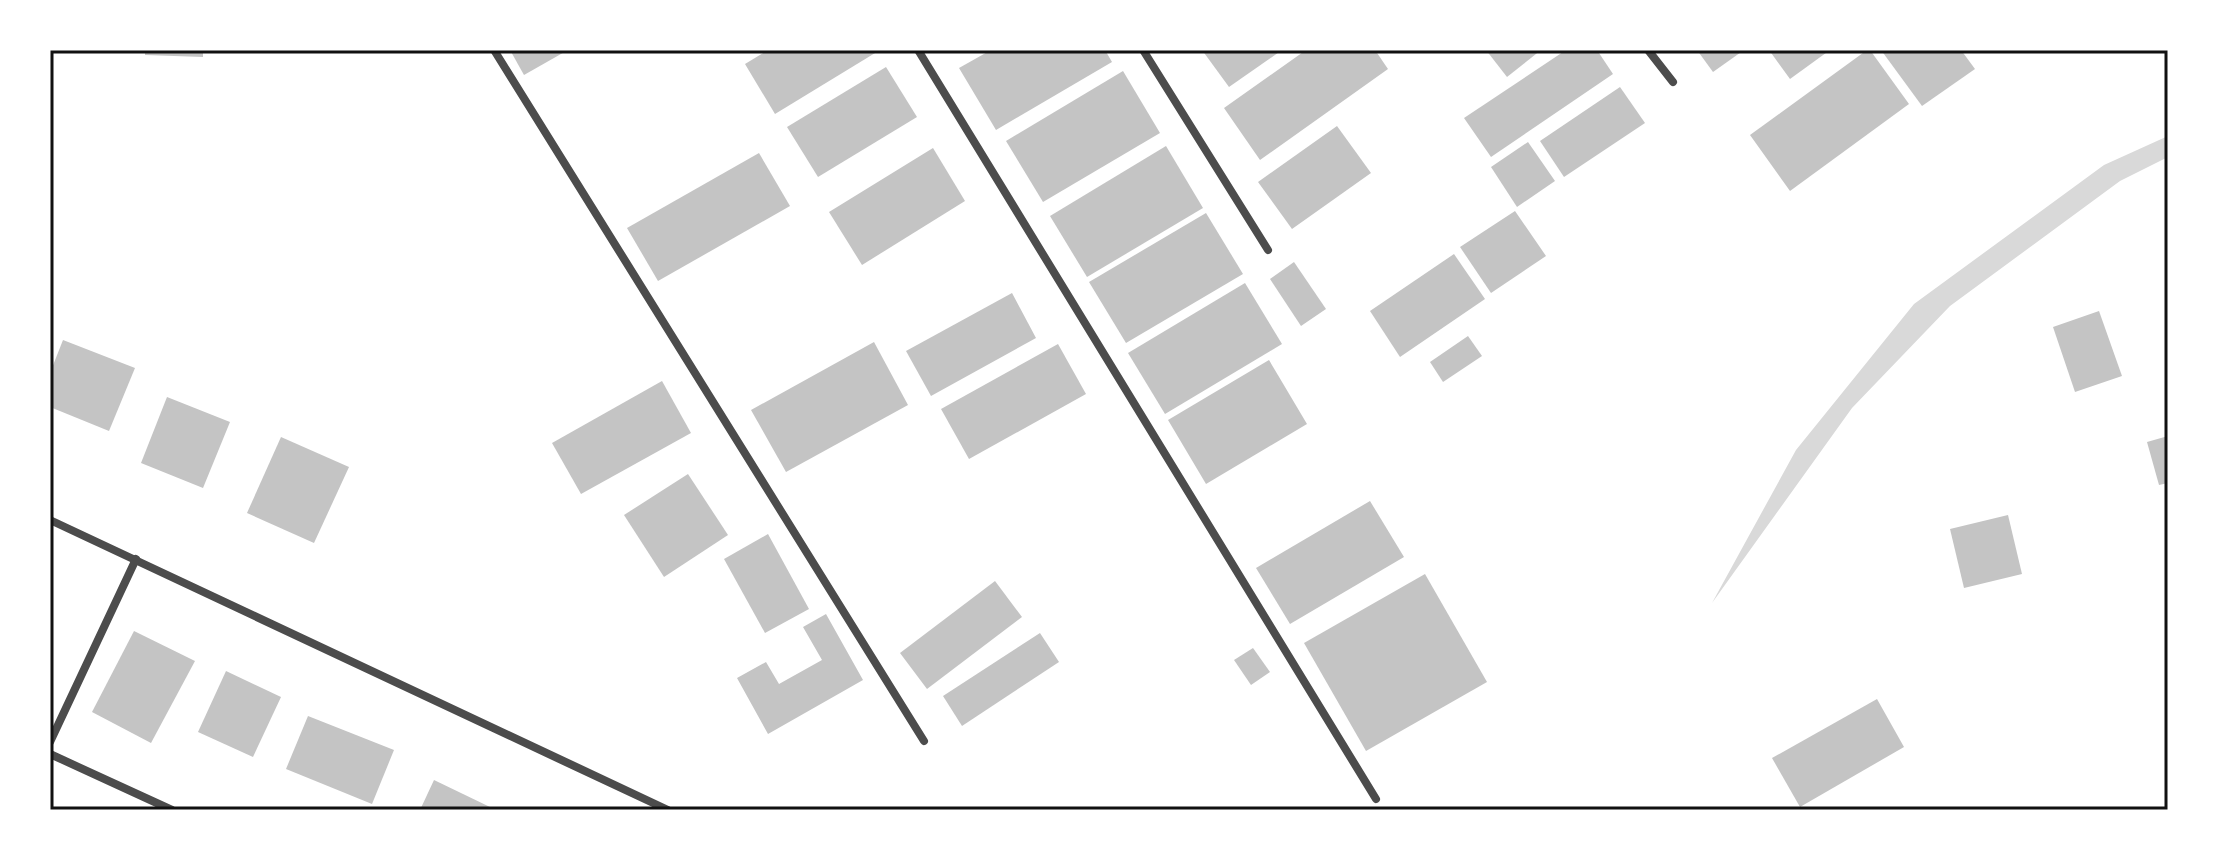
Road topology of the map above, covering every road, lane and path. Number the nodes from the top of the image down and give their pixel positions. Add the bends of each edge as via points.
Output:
1 (494, 50) edge
2 (918, 50) edge
3 (1143, 50) edge
4 (1648, 50) edge
5 (1673, 82) dead end
6 (1268, 250) dead end
7 (50, 520) edge
8 (136, 559) junction
9 (924, 741) dead end
10 (50, 742) edge
11 (50, 754) edge
12 (147, 798) junction
13 (1376, 799) dead end
14 (142, 810) edge
15 (172, 810) edge
16 (668, 810) edge

1 - 9 street
2 - 13 street
3 - 6 street
4 - 5 street
7 - 8 street
8 - 10 street
8 - 16 street
11 - 12 street
12 - 14 street
12 - 15 street

